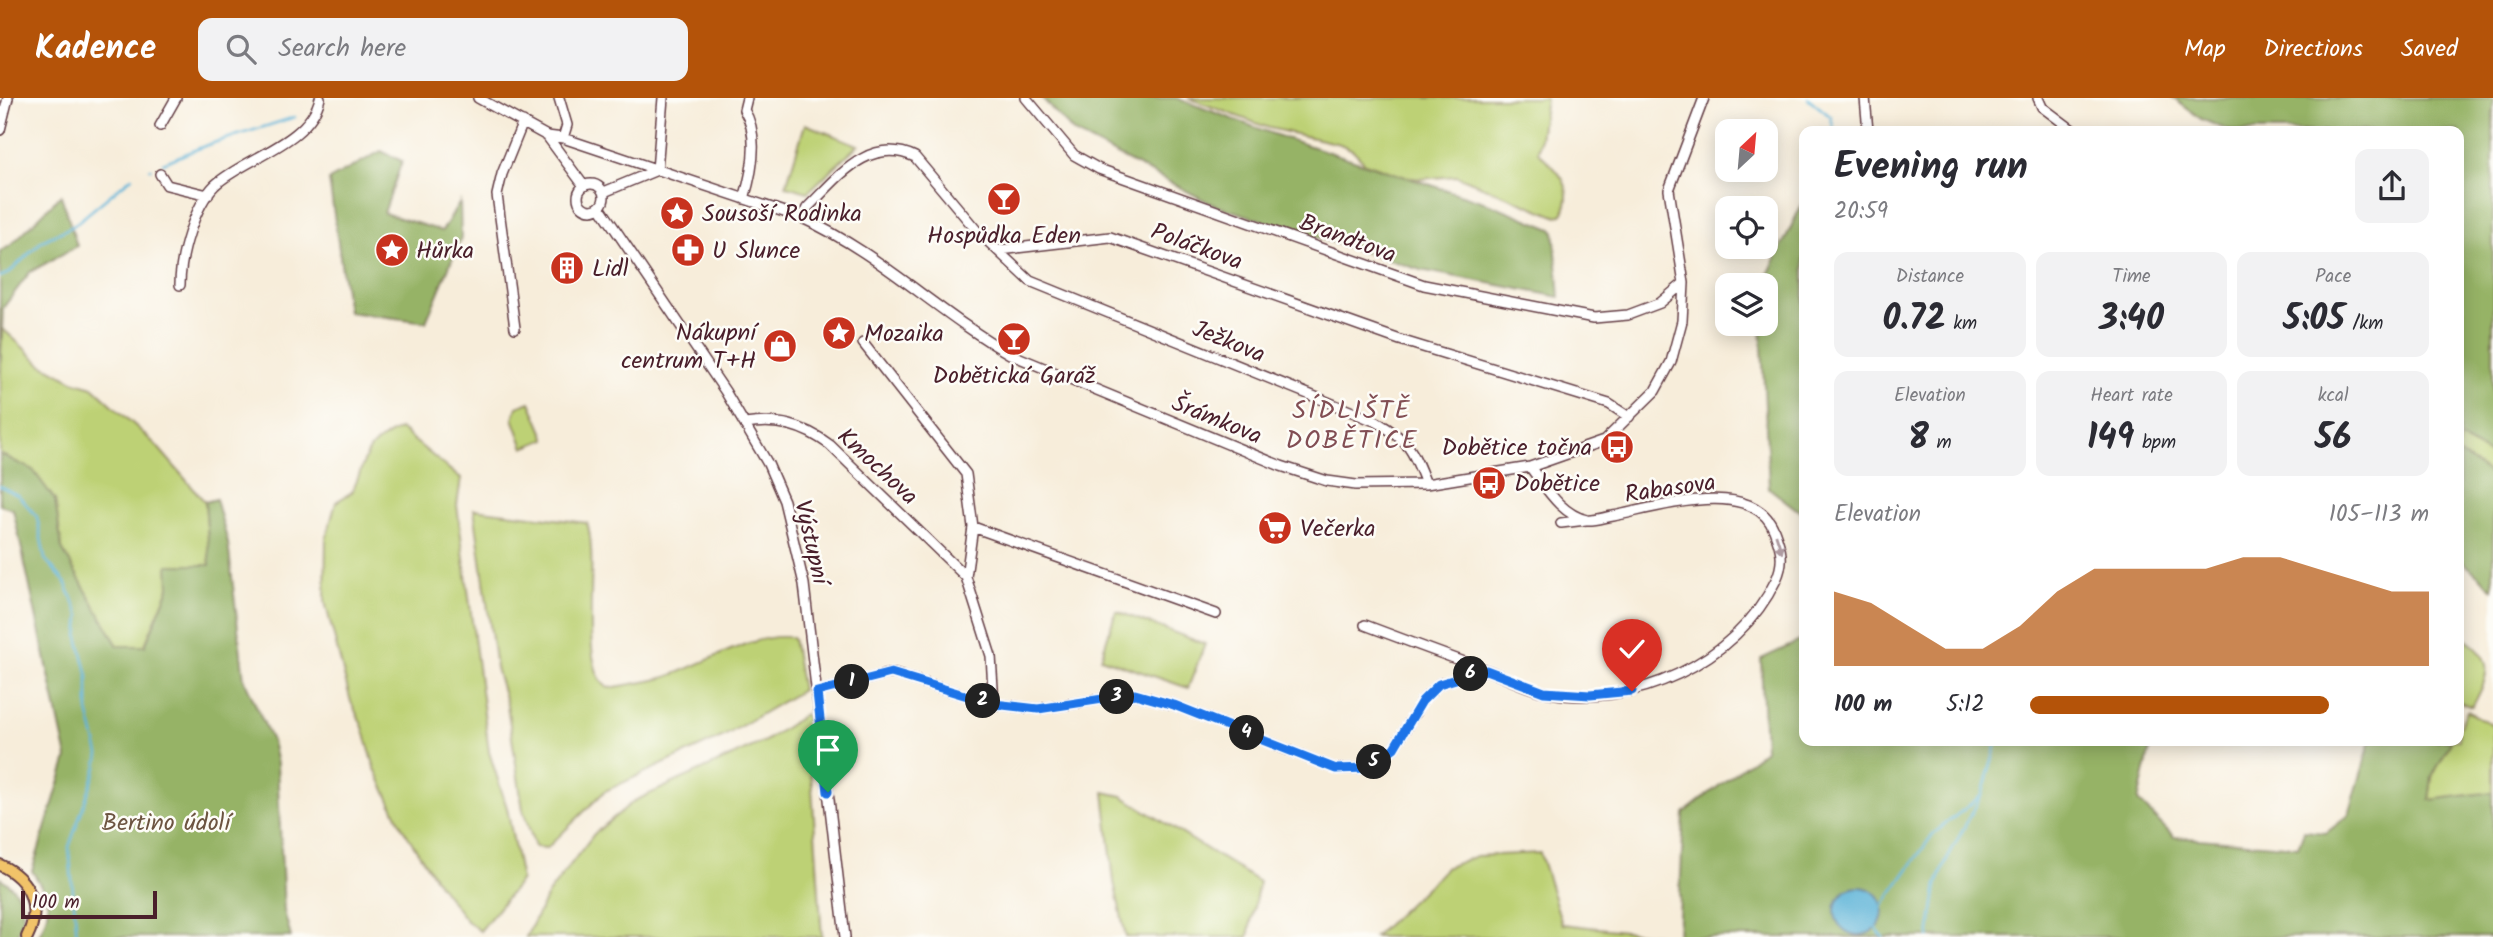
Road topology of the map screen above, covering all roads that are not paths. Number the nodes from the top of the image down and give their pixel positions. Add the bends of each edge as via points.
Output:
1 (8, 98) edge
2 (176, 98) edge
3 (320, 98) edge
4 (478, 98) edge
5 (559, 98) edge
6 (663, 98) edge
7 (747, 98) edge
8 (1026, 98) edge
9 (1704, 98) edge
10 (1866, 98) edge
11 (2038, 98) edge
12 (523, 122) junction
13 (160, 126) dead end
14 (1868, 126) edge
15 (2067, 126) edge
16 (0, 130) edge
17 (547, 136) junction
18 (563, 138) junction
19 (657, 170) junction
20 (160, 174) dead end
21 (584, 186) junction
22 (604, 192) junction
23 (208, 195) junction
24 (744, 199) junction
25 (600, 208) junction
26 (802, 218) junction
27 (1000, 250) junction
28 (1684, 283) junction
29 (180, 285) dead end
30 (515, 328) dead end
31 (863, 343) dead end
32 (1629, 416) junction
33 (746, 424) junction
34 (1604, 441) junction
35 (1613, 453) dead end
36 (1530, 467) junction
37 (1426, 484) junction
38 (1587, 520) junction
39 (1561, 523) dead end
40 (973, 527) junction
41 (966, 577) junction
42 (1216, 614) dead end
43 (1365, 625) dead end
44 (1486, 670) junction
45 (817, 692) junction
46 (994, 704) junction
47 (0, 865) edge
48 (27, 937) edge
49 (845, 937) edge

1 - 16 street
2 - 13 street
3 - 23 street via 299,129
4 - 12 street
5 - 18 street via 567,125
6 - 19 street
7 - 24 street via 744,110 749,118 753,168
8 - 28 street, Brandtova via 1074,155 1099,169 1424,285 1594,318 1628,315 1660,303
9 - 28 street, Šrámkova via 1669,190
10 - 14 street
11 - 15 street via 2042,107
12 - 17 street
12 - 30 street via 498,195
17 - 18 street, Šrámkova
17 - 21 street
18 - 19 street, Šrámkova
19 - 22 street
19 - 24 street, Šrámkova
20 - 23 street via 167,184
21 - 22 street via 595,184
21 - 25 street via 579,202 589,210
22 - 25 street
23 - 29 street via 187,238
24 - 26 street, Šrámkova
25 - 33 street, Výstupní
26 - 27 street via 858,160 879,150 901,151 915,157
26 - 37 street, Šrámkova via 840,235 970,331 1010,354 1315,477 1356,485
27 - 32 street, Poláčkova via 1110,237 1400,340 1609,404
27 - 37 street, Ježkova via 1030,281 1377,422 1412,447
28 - 32 street, Šrámkova via 1682,321 1671,362 1656,391
31 - 40 street, Kmochova via 966,474
32 - 34 street, Šrámkova
33 - 41 street, Kmochova via 809,429
33 - 45 street, Výstupní via 784,501 797,544
34 - 35 street
34 - 36 street, Šrámkova
36 - 37 street, Šrámkova
36 - 38 street via 1562,508
38 - 39 street, Rabasova
38 -> 44 street, Rabasova via 1734,499 1758,509 1771,523 1783,553 1778,577 1766,599 1703,661 1632,691 1590,695 1544,692
40 - 41 street, Kmochova
40 - 42 street
41 - 46 street, Kmochova via 990,656
43 - 44 street, Rabasova
44 - 46 street via 1439,684 1422,701 1394,748 1367,768 1336,769 1135,694 1038,709
45 - 46 street via 891,673
45 - 49 street, Výstupní
47 - 48 main road via 22,879 33,899 35,909

